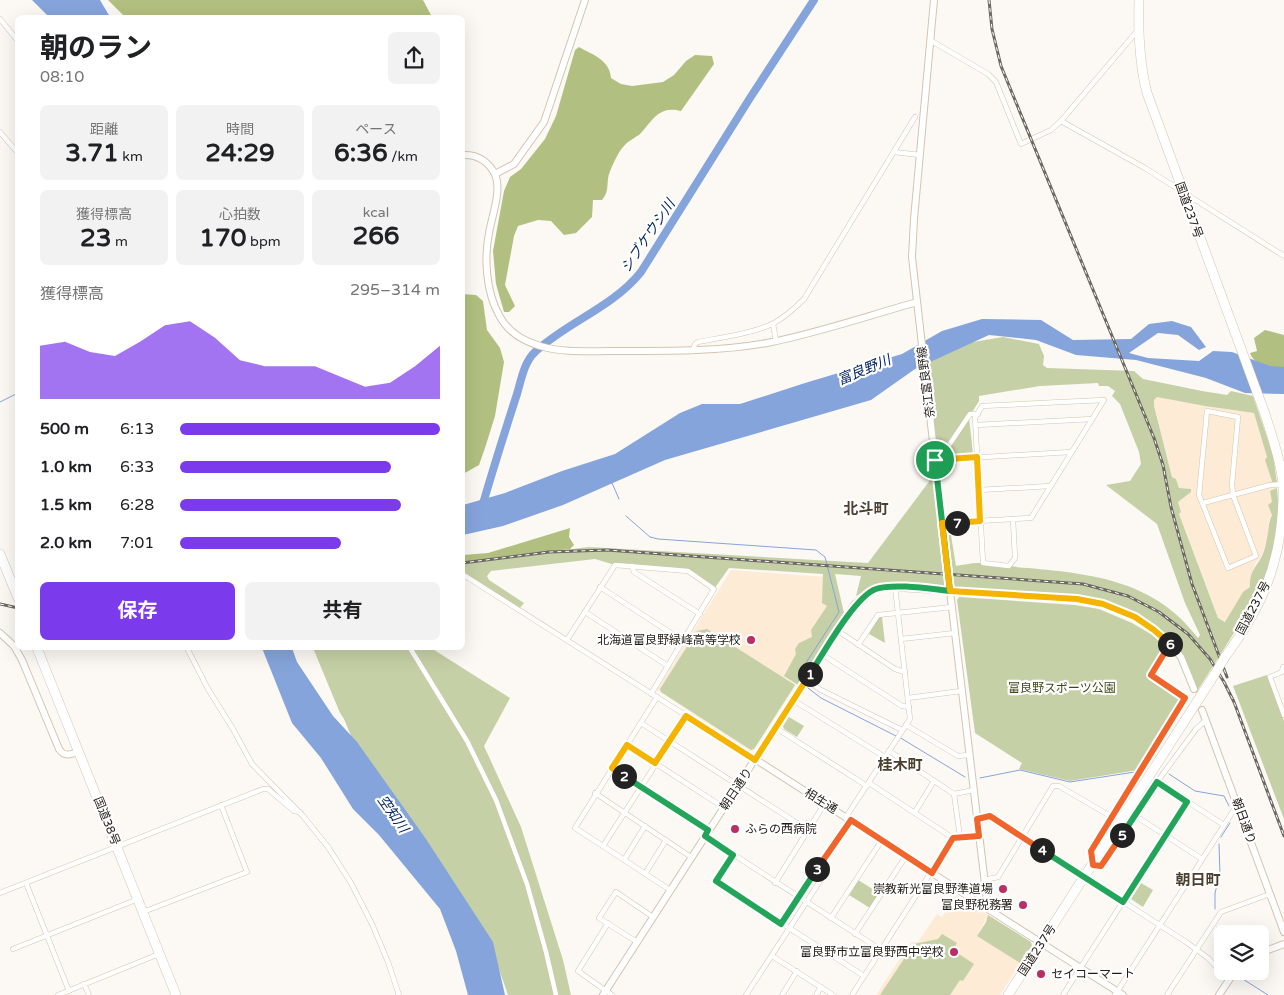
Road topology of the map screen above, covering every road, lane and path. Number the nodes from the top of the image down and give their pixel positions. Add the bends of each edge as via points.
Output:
1 (585, 0) edge
2 (934, 0) edge
3 (1139, 0) edge
4 (0, 19) edge
5 (1138, 30) junction
6 (15, 37) edge
7 (930, 40) junction
8 (915, 117) dead end
9 (1061, 121) junction
10 (0, 132) edge
11 (15, 150) edge
12 (894, 152) junction
13 (465, 155) edge
14 (920, 155) junction
15 (495, 174) junction
16 (1182, 191) junction
17 (1284, 256) edge
18 (917, 302) junction
19 (773, 324) junction
20 (776, 341) junction
21 (693, 351) junction
22 (978, 414) junction
23 (1092, 419) junction
24 (976, 425) junction
25 (1072, 452) junction
26 (977, 457) junction
27 (946, 459) junction
28 (935, 460) junction
29 (1283, 484) edge
30 (1050, 486) junction
31 (979, 490) junction
32 (1233, 495) junction
33 (1203, 503) junction
34 (1013, 519) junction
35 (980, 521) junction
36 (942, 523) junction
37 (1283, 535) edge
38 (0, 554) edge
39 (632, 566) junction
40 (465, 576) edge
41 (600, 587) junction
42 (895, 587) junction
43 (15, 591) edge
44 (950, 591) junction
45 (952, 607) junction
46 (585, 612) junction
47 (897, 612) junction
48 (700, 614) junction
49 (838, 631) junction
50 (0, 633) edge
51 (955, 633) junction
52 (901, 639) junction
53 (567, 640) junction
54 (683, 641) junction
55 (1170, 644) junction
56 (858, 645) junction
57 (15, 648) edge
58 (16, 650) edge
59 (39, 650) edge
60 (188, 650) edge
61 (411, 650) edge
62 (822, 655) junction
63 (668, 666) junction
64 (1283, 667) edge
65 (905, 672) junction
66 (806, 680) junction
67 (1194, 689) dead end
68 (961, 692) junction
69 (651, 694) junction
70 (657, 697) junction
71 (908, 698) junction
72 (793, 700) junction
73 (909, 707) junction
74 (1202, 710) dead end
75 (1284, 714) edge
76 (686, 716) junction
77 (1206, 720) junction
78 (641, 723) junction
79 (906, 725) junction
80 (776, 728) junction
81 (900, 735) junction
82 (670, 742) junction
83 (627, 745) junction
84 (79, 751) junction
85 (889, 751) junction
86 (969, 755) junction
87 (885, 757) junction
88 (755, 760) junction
89 (655, 763) junction
90 (612, 768) junction
91 (934, 781) junction
92 (1157, 782) junction
93 (868, 784) junction
94 (738, 786) junction
95 (641, 787) junction
96 (974, 790) junction
97 (595, 793) junction
98 (954, 794) junction
99 (1187, 802) junction
100 (825, 803) junction
101 (1238, 804) junction
102 (221, 805) junction
103 (723, 808) junction
104 (300, 812) junction
105 (915, 812) junction
106 (625, 813) junction
107 (1134, 815) junction
108 (1112, 817) junction
109 (848, 818) junction
110 (977, 819) junction
111 (1224, 825) junction
112 (645, 826) junction
113 (808, 830) junction
114 (706, 833) junction
115 (1166, 835) junction
116 (979, 836) junction
117 (960, 837) junction
118 (1022, 837) junction
119 (953, 838) junction
120 (666, 840) junction
121 (882, 840) junction
122 (603, 846) junction
123 (117, 847) junction
124 (733, 855) junction
125 (906, 856) junction
126 (692, 857) junction
127 (1202, 859) junction
128 (624, 860) junction
129 (821, 863) junction
130 (1093, 865) junction
131 (932, 873) junction
132 (645, 874) junction
133 (1085, 877) junction
134 (984, 880) junction
135 (26, 883) junction
136 (775, 883) junction
137 (670, 890) junction
138 (0, 893) edge
139 (1270, 894) junction
140 (798, 898) junction
141 (138, 900) junction
142 (806, 902) junction
143 (1123, 902) junction
144 (988, 909) junction
145 (143, 912) junction
146 (653, 917) junction
147 (831, 918) junction
148 (608, 924) junction
149 (781, 924) junction
150 (1160, 925) junction
151 (788, 929) junction
152 (1284, 932) edge
153 (855, 934) junction
154 (47, 936) junction
155 (637, 942) junction
156 (1041, 942) junction
157 (1284, 944) edge
158 (13, 949) dead end
159 (1196, 949) junction
160 (881, 950) junction
161 (1269, 950) edge
162 (160, 954) junction
163 (772, 956) junction
164 (1081, 968) junction
165 (797, 972) junction
166 (864, 976) junction
167 (1229, 981) joint
168 (84, 984) junction
169 (821, 988) junction
170 (69, 990) junction
171 (604, 992) edge
172 (1119, 994) edge
173 (58, 995) edge
174 (89, 995) edge
175 (176, 995) edge
176 (398, 995) edge
177 (556, 995) edge
178 (612, 995) edge
179 (746, 995) edge
180 (782, 995) edge
181 (816, 995) edge
182 (833, 995) edge
183 (852, 995) edge
184 (1008, 995) edge
185 (1063, 995) edge
186 (1167, 995) edge
187 (1219, 995) edge

1 - 15 street via 544,122 514,164
2 - 7 street, 奈江富良野線
3 - 5 highway, 国道237号
4 - 6 street
5 - 9 street
5 - 16 highway, 国道237号 via 1139,55 1147,93
7 - 9 street via 996,82 1021,144 1051,130
7 - 14 street, 奈江富良野線
8 - 12 street
9 - 16 street
10 - 11 street
12 - 14 street
12 - 19 street via 810,291
13 - 15 street via 484,160
14 - 18 street, 奈江富良野線 via 912,247
15 - 21 street via 497,190 487,245 490,287 494,305 515,334 539,346 557,350
16 - 17 street
16 - 29 highway, 国道237号 via 1260,402 1277,452
18 - 20 street
18 - 28 street, 奈江富良野線
19 - 20 street
19 - 21 street via 698,342
20 - 21 street
22 - 23 street via 982,406 1104,400
22 - 24 street
22 - 27 street via 970,414 945,450
23 - 24 street
23 - 25 street
24 - 26 street
25 - 26 street
25 - 30 street
26 - 27 street
26 - 31 street
27 - 28 street
28 - 36 street, 奈江富良野線
29 - 32 street
29 - 37 highway, 国道237号
30 - 31 street
30 - 34 street via 1031,518
31 - 35 street
32 - 33 street
32 - 33 street via 1256,556 1228,568
32 - 33 street via 1238,417 1207,412 1200,495
34 - 35 street
34 - 35 street via 1015,558 1009,566 982,563
35 - 36 street
36 - 44 street, 奈江富良野線
37 - 130 highway, 国道237号, bridge via 1266,588 1250,620
38 - 43 highway
39 - 41 street via 615,565
39 - 48 street via 634,572
39 - 48 street via 688,571 714,589
40 - 53 street
41 - 46 street
41 - 54 street
42 - 44 street, 朝日通り
42 - 47 street
42 - 49 street, 朝日通り via 876,589 863,597
44 - 45 street, 奈江富良野線
44 - 55 street, 朝日通り via 1077,599 1103,604 1135,617
45 - 47 street
45 - 51 street, 奈江富良野線
46 - 53 street
46 - 63 street
47 - 52 street
47 - 56 street via 878,615
48 - 54 street
49 - 56 street
49 - 62 street, 朝日通り
50 - 57 street
51 - 52 street
51 - 68 street, 奈江富良野線
52 - 65 street
53 - 69 street
54 - 63 street
55 - 67 street, 朝日通り via 1181,657
55 - 108 street via 1151,675 1185,698
56 - 65 street
58 - 84 street via 58,749 64,754
59 - 84 highway, 国道38号
60 - 104 street via 252,764
61 - 177 street via 467,741 496,800 527,884
62 - 66 street, 朝日通り
62 - 73 street via 902,706
63 - 69 street
64 - 75 street via 1282,672 1270,677
65 - 71 street
66 - 72 street, 朝日通り
66 - 81 street
68 - 71 street
68 - 86 street, 奈江富良野線
69 - 70 street
70 - 76 street
70 - 78 street
71 - 73 street
72 - 80 street, 朝日通り
72 - 87 street
73 - 79 street via 910,719
74 - 77 street, 朝日通り
76 - 82 street
76 - 88 street
77 - 92 street
77 - 101 street, 朝日通り
78 - 82 street
78 - 83 street
79 - 81 street
79 - 86 street via 958,756
80 - 88 street, 朝日通り
80 - 93 street
81 - 85 street
82 - 89 street
82 - 94 street
83 - 89 street
83 - 90 street
84 - 123 highway, 国道38号
85 - 87 street
85 - 91 street
86 - 96 street, 奈江富良野線
87 - 93 street
88 - 94 street, 朝日通り
88 - 100 street, 相生通
89 - 95 street
89 - 103 street
90 - 95 street
90 - 97 street
91 - 98 street
91 - 105 street
92 - 99 street
92 - 107 street
93 - 105 street
93 - 109 street
94 - 103 street, 朝日通り
94 - 113 street
95 - 106 street
95 - 114 street
96 - 98 street
96 - 110 street, 奈江富良野線
97 - 106 street
97 - 122 street via 575,828
98 - 117 street
99 - 111 street
99 - 115 street
100 - 109 street, 相生通
100 - 113 street
101 - 111 street
101 - 139 street, 朝日通り
102 - 104 street via 266,789 294,811
102 - 123 street
102 - 145 street via 247,872
103 - 114 street, 朝日通り
104 - 176 street via 358,895 385,954
105 - 119 street
106 - 112 street
106 - 122 street
107 - 115 street
107 - 130 street via 1101,866
108 - 118 street via 1059,786 1052,786
108 - 130 street via 1091,851
109 - 121 street, 相生通
109 - 129 street
110 - 116 street, 奈江富良野線
110 - 118 street via 990,816
111 - 127 street
112 - 120 street
112 - 128 street
113 - 136 street
114 - 124 street
114 - 126 street, 朝日通り
115 - 127 street
115 - 143 street
116 - 117 street
116 - 134 street, 奈江富良野線
117 - 119 street
118 - 133 street
118 - 134 street via 998,877
119 - 131 street
120 - 126 street
120 - 132 street
121 - 125 street, 相生通
121 - 147 street
122 - 128 street
123 - 135 street
123 - 141 highway, 国道38号
124 - 136 street
124 - 149 street via 716,881
125 - 131 street, 相生通
125 - 153 street
126 - 137 street, 朝日通り
127 - 150 street
128 - 132 street
129 - 140 street
129 - 142 street via 822,878
130 - 133 highway, 国道237号
131 - 144 street, 相生通
131 - 160 street
132 - 137 street
133 - 143 street
133 - 156 highway, 国道237号
134 - 144 street, 奈江富良野線
135 - 138 street
135 - 154 street
136 - 140 street
137 - 146 street, 朝日通り
139 - 152 street, 朝日通り
139 - 159 street via 1220,912
140 - 142 street
140 - 149 street
141 - 145 highway, 国道38号
141 - 154 street
142 - 147 street
142 - 151 street
143 - 150 street
143 - 164 street
144 - 156 street
145 - 162 highway, 国道38号
146 - 148 street via 616,892 599,918
146 - 155 street, 朝日通り
147 - 153 street
148 - 155 street
148 - 171 street via 578,971
149 - 151 street
150 - 159 street
150 - 172 street
151 - 163 street
151 - 166 street
153 - 160 street
154 - 158 street
154 - 170 street
155 - 171 street, 朝日通り
156 - 164 street
156 - 184 highway, 国道237号
157 - 161 street
159 - 167 street
159 - 186 street
160 - 166 street
162 - 168 street
162 - 175 highway, 国道38号
163 - 165 street
163 - 179 street
164 - 172 street
164 - 185 street
165 - 169 street
165 - 180 street
166 - 183 street
167 - 187 street
168 - 170 street
168 - 174 street
169 - 181 street
169 - 182 street
170 - 173 street
171 - 178 street

